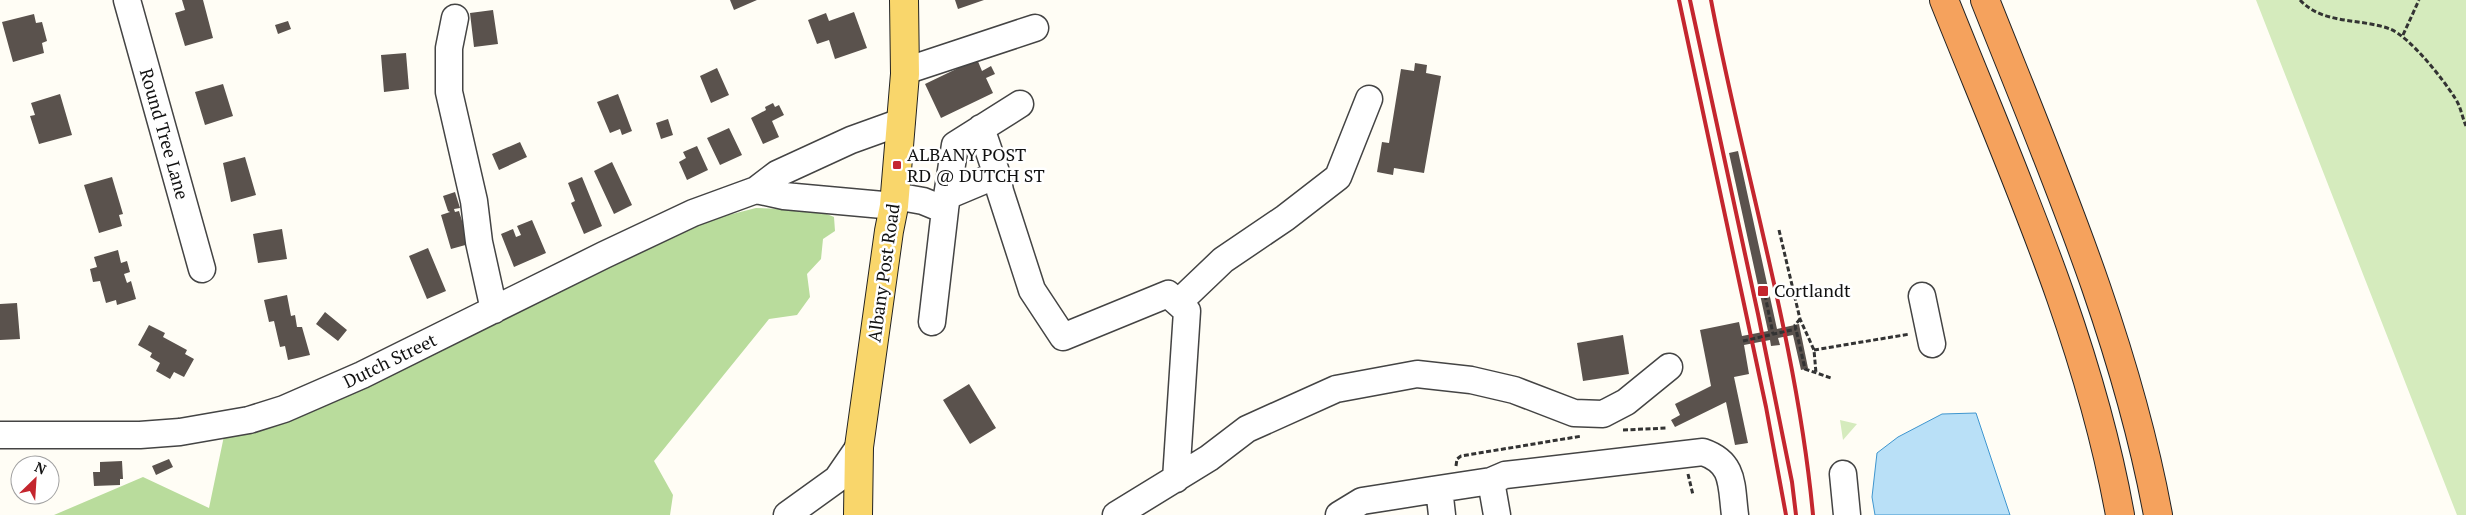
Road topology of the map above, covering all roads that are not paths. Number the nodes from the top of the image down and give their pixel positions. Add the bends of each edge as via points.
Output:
1 (127, 0) edge
2 (904, 0) edge
3 (1944, 0) edge
4 (1985, 0) edge
5 (455, 18) dead end
6 (1035, 28) dead end
7 (905, 71) junction
8 (1369, 99) dead end
9 (1020, 104) dead end
10 (901, 122) junction
11 (981, 128) junction
12 (998, 175) junction
13 (756, 190) junction
14 (894, 201) junction
15 (946, 203) junction
16 (202, 269) dead end
17 (1922, 296) dead end
18 (1178, 303) junction
19 (494, 310) junction
20 (932, 322) dead end
21 (1922, 339) road end
22 (1669, 367) dead end
23 (0, 435) edge
24 (859, 447) junction
25 (1843, 474) dead end
26 (1176, 479) junction
27 (1492, 481) junction
28 (1432, 490) junction
29 (787, 515) edge
30 (858, 515) edge
31 (1116, 515) edge
32 (1339, 515) edge
33 (1442, 515) edge
34 (1497, 515) edge
35 (1735, 515) edge
36 (1847, 515) edge
37 (2120, 515) edge
38 (2158, 515) edge

1 - 16 street, Round Tree Lane
2 - 7 main road, Albany Post Road
3 - 37 highway via 2032,221 2073,336 2099,422
4 - 38 highway via 2116,342
5 - 19 street via 449,48 449,92
6 - 7 street
7 - 10 main road, Albany Post Road
8 - 18 street via 1338,177 1223,260
9 - 11 street
10 - 13 street via 851,140 777,174
10 - 14 main road, Albany Post Road
11 - 12 street
11 - 15 street via 955,144
12 - 15 street
12 - 18 street via 1000,191 1032,290 1063,337 1168,294
13 - 14 street via 784,196
13 - 19 street, Dutch Street via 693,213
14 - 15 street
14 - 24 main road, Albany Post Road
15 - 20 street
17 - 21 street
18 - 26 street via 1187,311
19 - 23 street, Dutch Street via 315,397 249,420 140,435
22 - 26 street via 1626,402 1603,414 1574,413 1514,390 1471,380 1418,374 1336,389 1247,430
24 - 29 street via 837,479
24 - 30 main road, Albany Post Road
25 - 36 street
26 - 31 street
27 - 28 street
27 - 34 street
27 - 35 street via 1505,475 1702,452 1717,457 1730,474
28 - 32 street via 1362,501
28 - 33 street via 1440,497

